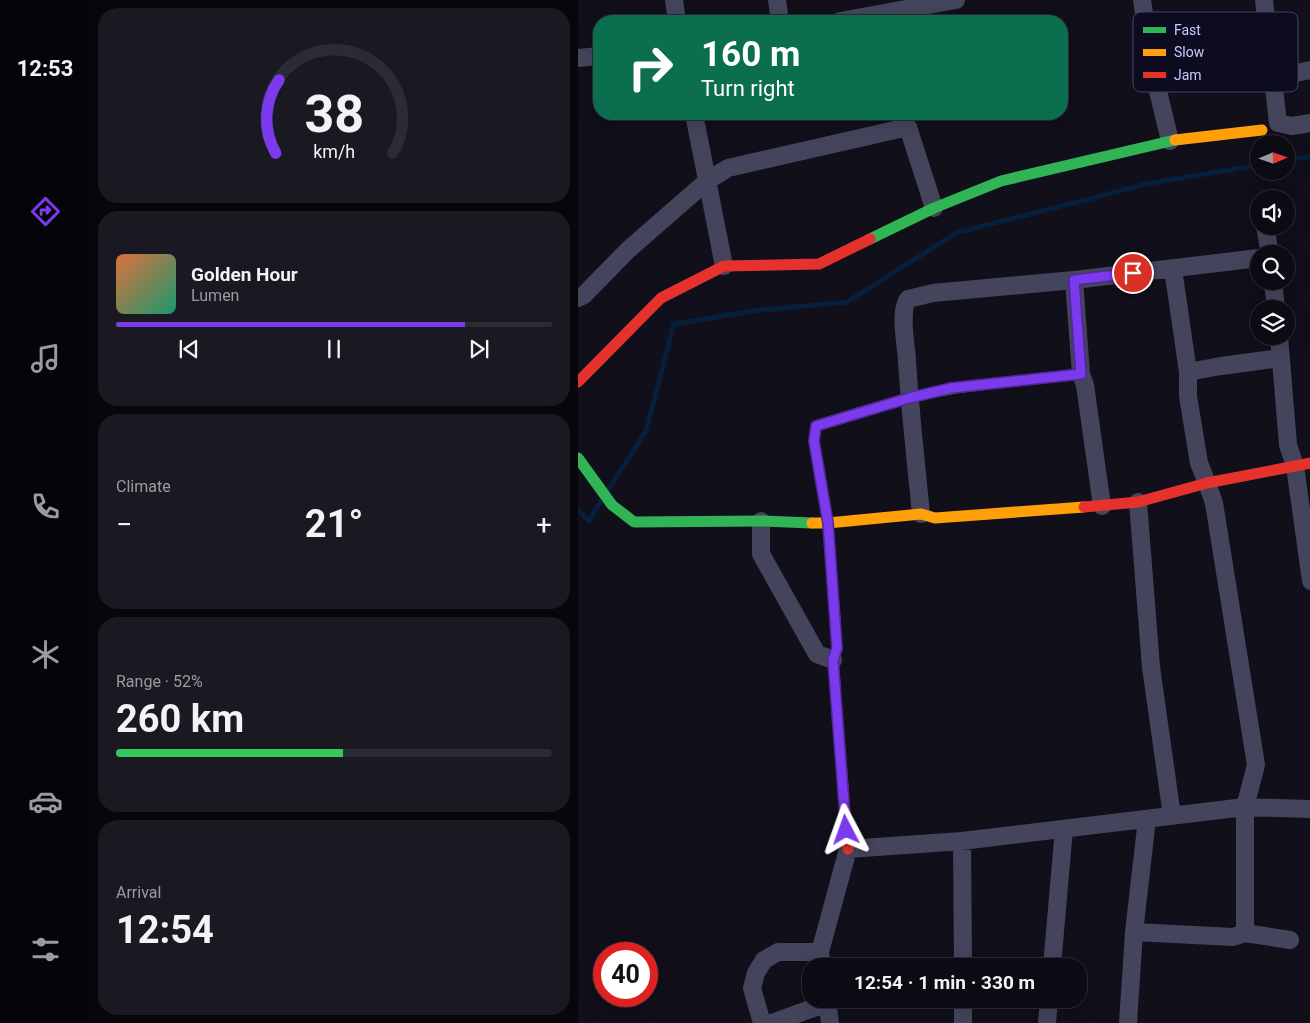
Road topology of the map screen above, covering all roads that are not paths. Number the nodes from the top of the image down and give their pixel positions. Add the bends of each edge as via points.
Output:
1 (674, 0) edge
2 (776, 0) edge
3 (956, 0) edge
4 (887, 11) edge
5 (676, 15) edge
6 (779, 15) edge
7 (868, 15) edge
8 (593, 57) edge
9 (578, 58) edge
10 (1158, 92) edge
11 (1275, 92) edge
12 (695, 120) edge
13 (909, 121) edge
14 (1310, 123) edge
15 (1262, 130) dead end
16 (1170, 141) junction
17 (707, 181) junction
18 (934, 208) junction
19 (1250, 259) edge
20 (724, 266) junction
21 (1173, 268) junction
22 (1074, 280) junction
23 (578, 298) edge
24 (1280, 345) edge
25 (1281, 358) junction
26 (1188, 372) junction
27 (1081, 374) junction
28 (578, 382) edge
29 (909, 398) junction
30 (578, 458) edge
31 (1303, 464) edge
32 (1207, 483) junction
33 (1138, 502) junction
34 (1102, 506) junction
35 (921, 514) junction
36 (761, 521) junction
37 (828, 523) junction
38 (1310, 581) edge
39 (833, 660) junction
40 (1245, 807) junction
41 (1310, 809) edge
42 (1172, 816) junction
43 (1147, 819) junction
44 (1064, 828) junction
45 (962, 840) junction
46 (848, 849) junction
47 (1134, 932) junction
48 (1245, 933) junction
49 (1290, 940) dead end
50 (815, 958) edge
51 (821, 958) edge
52 (963, 958) edge
53 (1053, 958) edge
54 (810, 1008) edge
55 (828, 1008) edge
56 (963, 1008) edge
57 (1048, 1008) edge
58 (762, 1023) edge
59 (772, 1023) edge
60 (830, 1023) edge
61 (963, 1023) edge
62 (1047, 1023) edge
63 (1128, 1023) edge

1 - 5 street
2 - 6 street
3 - 4 street
4 - 7 street
8 - 9 street
10 - 16 street
11 - 14 street via 1278,123 1292,126
12 - 17 street
13 - 17 street via 728,168
13 - 18 street
15 - 16 street
16 - 18 street via 1001,181
17 - 20 street
17 - 23 street
18 - 20 street via 819,264
19 - 21 street
20 - 28 street via 661,298
21 - 22 street
21 - 26 street
22 - 27 street
22 - 29 street via 908,299 904,319
24 - 25 street
25 - 26 street
25 - 31 street via 1288,445
26 - 32 street via 1188,396 1199,464
27 - 29 street via 951,388
27 - 34 street
29 - 35 street
29 - 37 street via 816,426 814,441
30 - 36 street via 612,505 634,522
31 - 32 street
31 - 38 street
32 - 33 street
32 - 40 street via 1214,503 1256,765
33 - 34 street
33 - 42 street via 1151,667
34 - 35 street via 935,518
35 - 37 street
36 - 37 street
36 - 39 street via 761,554 817,654
37 - 39 street via 837,648
39 - 46 street
40 - 41 street
40 - 42 street
40 - 48 street
42 - 43 street
43 - 44 street
43 - 47 street
44 - 45 street
44 - 53 street
45 - 46 street
45 - 52 street
46 - 51 street
47 - 48 street via 1233,936
47 - 63 street
48 - 49 street
50 - 58 street via 778,952 764,960 752,988
54 - 59 street
55 - 60 street
56 - 61 street
57 - 62 street

